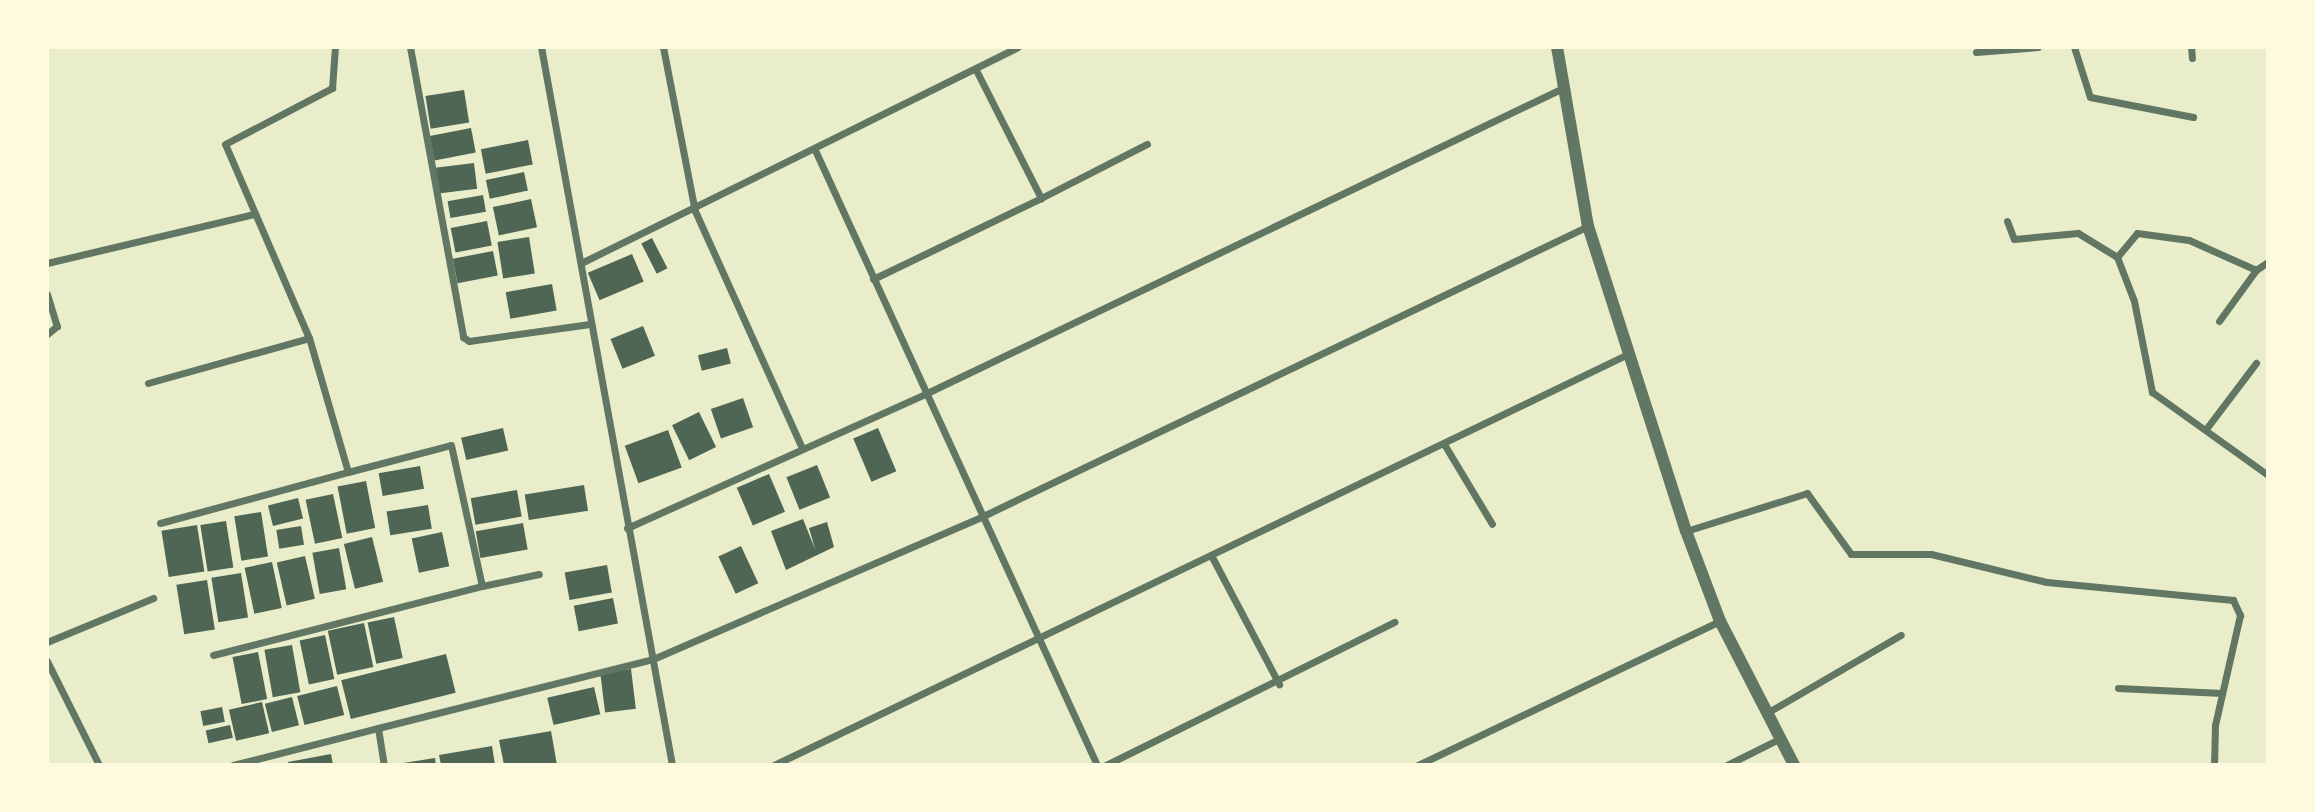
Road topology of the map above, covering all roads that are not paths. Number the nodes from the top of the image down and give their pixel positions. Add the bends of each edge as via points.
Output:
1 (335, 47) edge
2 (410, 47) edge
3 (541, 47) edge
4 (672, 47) edge
5 (994, 47) edge
6 (1018, 47) edge
7 (1557, 47) edge
8 (2038, 47) edge
9 (2074, 47) edge
10 (2191, 47) edge
11 (663, 49) edge
12 (1976, 52) dead end
13 (998, 57) junction
14 (2192, 58) dead end
15 (976, 70) junction
16 (1561, 89) junction
17 (2193, 117) dead end
18 (1147, 144) dead end
19 (816, 150) junction
20 (1041, 198) junction
21 (695, 211) junction
22 (255, 214) junction
23 (2007, 221) dead end
24 (1588, 226) junction
25 (2117, 257) junction
26 (2268, 262) edge
27 (47, 263) edge
28 (581, 263) junction
29 (2256, 270) junction
30 (873, 279) junction
31 (47, 294) edge
32 (2219, 321) dead end
33 (590, 324) junction
34 (47, 334) edge
35 (309, 338) junction
36 (1628, 354) junction
37 (2256, 363) dead end
38 (148, 383) dead end
39 (928, 393) junction
40 (2206, 429) junction
41 (1444, 444) junction
42 (802, 448) junction
43 (348, 472) junction
44 (2268, 475) edge
45 (981, 517) junction
46 (160, 523) dead end
47 (1492, 524) dead end
48 (627, 528) junction
49 (1686, 531) junction
50 (1212, 557) junction
51 (540, 574) dead end
52 (482, 586) junction
53 (153, 598) dead end
54 (1720, 621) junction
55 (1394, 622) dead end
56 (1901, 635) dead end
57 (1036, 640) junction
58 (47, 642) edge
59 (213, 654) dead end
60 (653, 659) junction
61 (47, 661) edge
62 (1279, 684) junction
63 (2118, 688) dead end
64 (2222, 694) junction
65 (1764, 714) junction
66 (378, 728) junction
67 (1779, 739) junction
68 (99, 765) edge
69 (233, 765) edge
70 (384, 765) edge
71 (672, 765) edge
72 (774, 765) edge
73 (1097, 765) edge
74 (1106, 765) edge
75 (1418, 765) edge
76 (1727, 765) edge
77 (1794, 765) edge
78 (2214, 765) edge

1 - 22 street via 332,88 226,139
2 - 33 street via 463,337 469,341
3 - 28 street
4 - 11 street
5 - 13 street
6 - 13 street
7 - 16 street
8 - 12 street
9 - 17 street via 2090,97
10 - 14 street
11 - 21 street
13 - 15 street
15 - 19 street
15 - 20 street
16 - 24 street
16 - 39 street
18 - 20 street
19 - 21 street
19 - 30 street
20 - 30 street
21 - 28 street
21 - 42 street
22 - 27 street
22 - 35 street
23 - 25 street via 2014,239 2078,233
24 - 36 street
24 - 45 street
25 - 29 street via 2137,233 2189,240
25 - 40 street via 2134,301 2148,385
26 - 29 street
28 - 33 street
29 - 32 street
30 - 39 street
31 - 34 street via 57,326
33 - 48 street
35 - 38 street
35 - 43 street
36 - 41 street
36 - 49 street
37 - 40 street
39 - 42 street
39 - 45 street
40 - 44 street
41 - 47 street
41 - 50 street
42 - 48 street
43 - 46 street
43 - 52 street via 451,445
45 - 57 street
45 - 60 street
48 - 60 street
49 - 54 street
49 - 64 street via 1801,492 1811,494 1851,554 1931,554 2048,582 2228,598 2240,615
50 - 57 street
50 - 62 street
51 - 52 street
52 - 59 street
53 - 58 street
54 - 65 street
54 - 75 street
55 - 62 street
56 - 65 street
57 - 72 street
57 - 73 street
60 - 66 street
60 - 71 street
61 - 68 street
62 - 74 street
63 - 64 street
64 - 78 street
65 - 67 street
66 - 69 street
66 - 70 street
67 - 76 street
67 - 77 street

